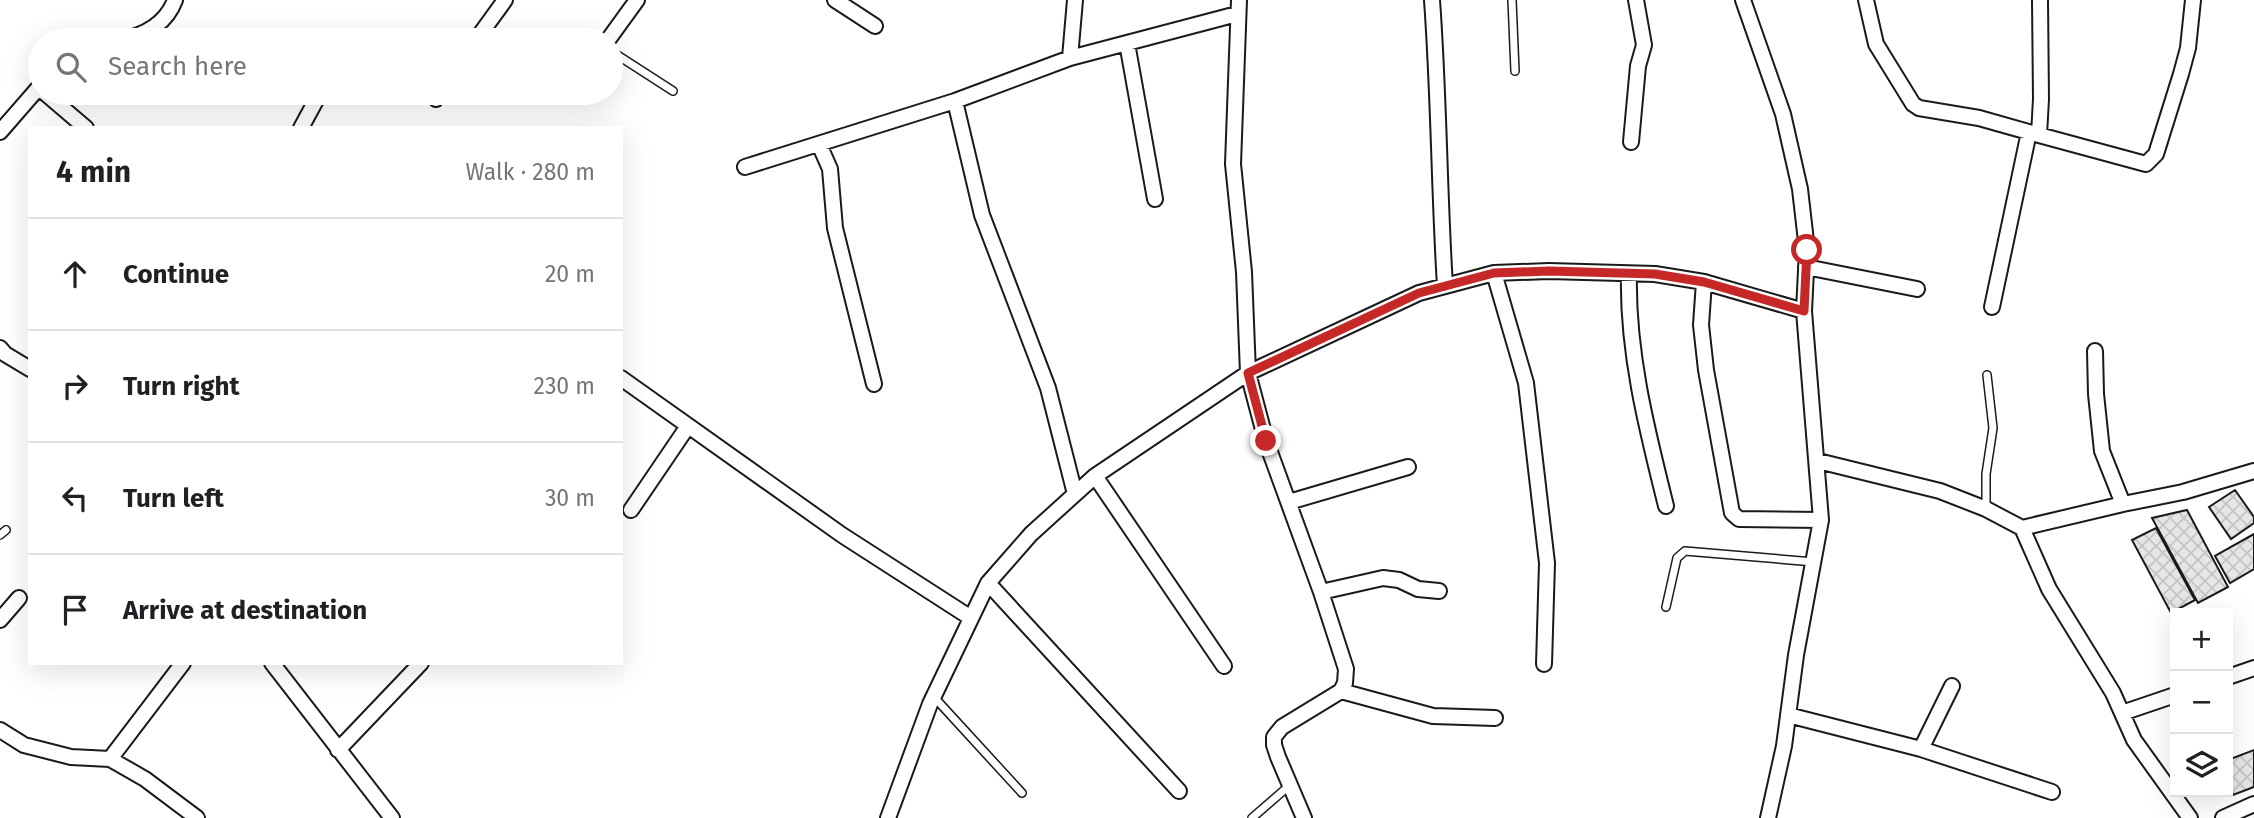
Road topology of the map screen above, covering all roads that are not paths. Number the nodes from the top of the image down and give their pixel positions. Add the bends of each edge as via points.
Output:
1 (175, 0) edge
2 (505, 0) edge
3 (637, 0) edge
4 (835, 0) edge
5 (1075, 0) edge
6 (1432, 0) edge
7 (1512, 0) edge
8 (1636, 0) edge
9 (1744, 0) edge
10 (1866, 0) edge
11 (2040, 0) edge
12 (2193, 0) edge
13 (1238, 7) edge
14 (875, 26) dead end
15 (153, 28) edge
16 (485, 28) edge
17 (617, 28) edge
18 (1128, 43) junction
19 (1070, 58) junction
20 (623, 59) edge
21 (1515, 71) dead end
22 (673, 91) dead end
23 (28, 100) edge
24 (955, 101) junction
25 (59, 105) edge
26 (313, 105) edge
27 (84, 126) edge
28 (302, 126) edge
29 (0, 132) edge
30 (2034, 134) junction
31 (1631, 142) dead end
32 (819, 144) junction
33 (745, 167) dead end
34 (1155, 200) dead end
35 (1806, 267) junction
36 (1494, 273) junction
37 (1629, 274) junction
38 (1704, 282) junction
39 (1445, 286) junction
40 (1917, 289) dead end
41 (1992, 307) dead end
42 (1804, 311) junction
43 (0, 348) edge
44 (2095, 351) dead end
45 (28, 368) edge
46 (1248, 373) junction
47 (1987, 375) dead end
48 (623, 379) edge
49 (874, 384) dead end
50 (688, 426) junction
51 (1818, 461) junction
52 (1408, 467) dead end
53 (2254, 471) edge
54 (1095, 476) junction
55 (1075, 494) junction
56 (1289, 502) junction
57 (2123, 504) junction
58 (1666, 506) dead end
59 (1986, 509) junction
60 (631, 510) dead end
61 (1821, 520) junction
62 (2022, 528) junction
63 (1814, 562) junction
64 (988, 583) junction
65 (1439, 591) dead end
66 (1321, 592) junction
67 (19, 598) dead end
68 (1666, 607) dead end
69 (971, 618) junction
70 (0, 620) edge
71 (1544, 664) dead end
72 (181, 665) edge
73 (274, 665) edge
74 (419, 665) edge
75 (1224, 666) dead end
76 (2254, 668) edge
77 (2233, 675) edge
78 (1952, 686) dead end
79 (1341, 691) junction
80 (933, 696) junction
81 (2170, 697) edge
82 (2122, 713) junction
83 (1788, 715) junction
84 (1495, 718) dead end
85 (0, 730) edge
86 (338, 750) junction
87 (1920, 750) junction
88 (110, 759) junction
89 (1290, 785) junction
90 (1180, 791) dead end
91 (2052, 792) dead end
92 (1022, 793) dead end
93 (2254, 804) edge
94 (197, 818) edge
95 (392, 818) edge
96 (888, 818) edge
97 (1252, 818) edge
98 (1304, 818) edge
99 (1768, 818) edge
100 (2190, 818) edge
101 (2223, 818) edge

1 - 15 street
2 - 16 street
3 - 17 street
4 - 14 street
5 - 19 street
6 - 39 street
7 - 21 lane
8 - 31 street via 1644,45
9 - 35 street via 1783,114 1798,176
10 - 30 street via 1876,44 1913,104
11 - 30 street via 2041,99
12 - 30 street via 2188,48 2152,160 2138,164
13 - 18 street
13 - 46 street via 1233,164
18 - 19 street
18 - 34 street
19 - 24 street
20 - 22 lane
23 - 29 street
24 - 32 street
24 - 55 street via 982,215 1048,387
25 - 27 street
26 - 28 street
30 - 41 street
32 - 33 street
32 - 49 street via 830,169 835,229
35 - 40 street
35 - 42 street
36 - 37 street
36 - 39 street
36 - 71 street via 1526,383 1547,564
37 - 38 street
37 - 58 street via 1628,316 1634,357
38 - 42 street
38 - 61 street via 1701,325 1706,370 1732,513 1739,519
39 - 46 street via 1419,293
42 - 51 street
43 - 45 street
44 - 57 street via 2102,451
46 - 54 street
46 - 56 street
47 - 59 lane via 1993,428
48 - 50 street
50 - 60 street
50 - 69 street via 842,535
51 - 59 street via 1940,491
51 - 61 street
52 - 56 street
53 - 57 street
54 - 55 street
54 - 75 street
55 - 64 street via 1031,534
56 - 66 street
57 - 62 street
59 - 62 street
61 - 63 street
62 - 82 street via 2049,589
63 - 68 lane via 1685,551 1677,558
63 - 83 street
64 - 69 street
64 - 90 street
65 - 66 street via 1383,578
66 - 79 street via 1346,669
67 - 70 street
69 - 80 street
72 - 88 street
73 - 86 street
74 - 86 street
76 - 77 street
78 - 87 street
79 - 84 street via 1433,716
79 - 89 street via 1306,710 1275,737
80 - 92 lane
80 - 96 street
81 - 82 street
82 - 100 street via 2134,740
83 - 87 street
83 - 99 street
85 - 88 street via 24,745 71,757
86 - 95 street
87 - 91 street
88 - 94 street
89 - 97 lane
89 - 98 street
93 - 101 street

